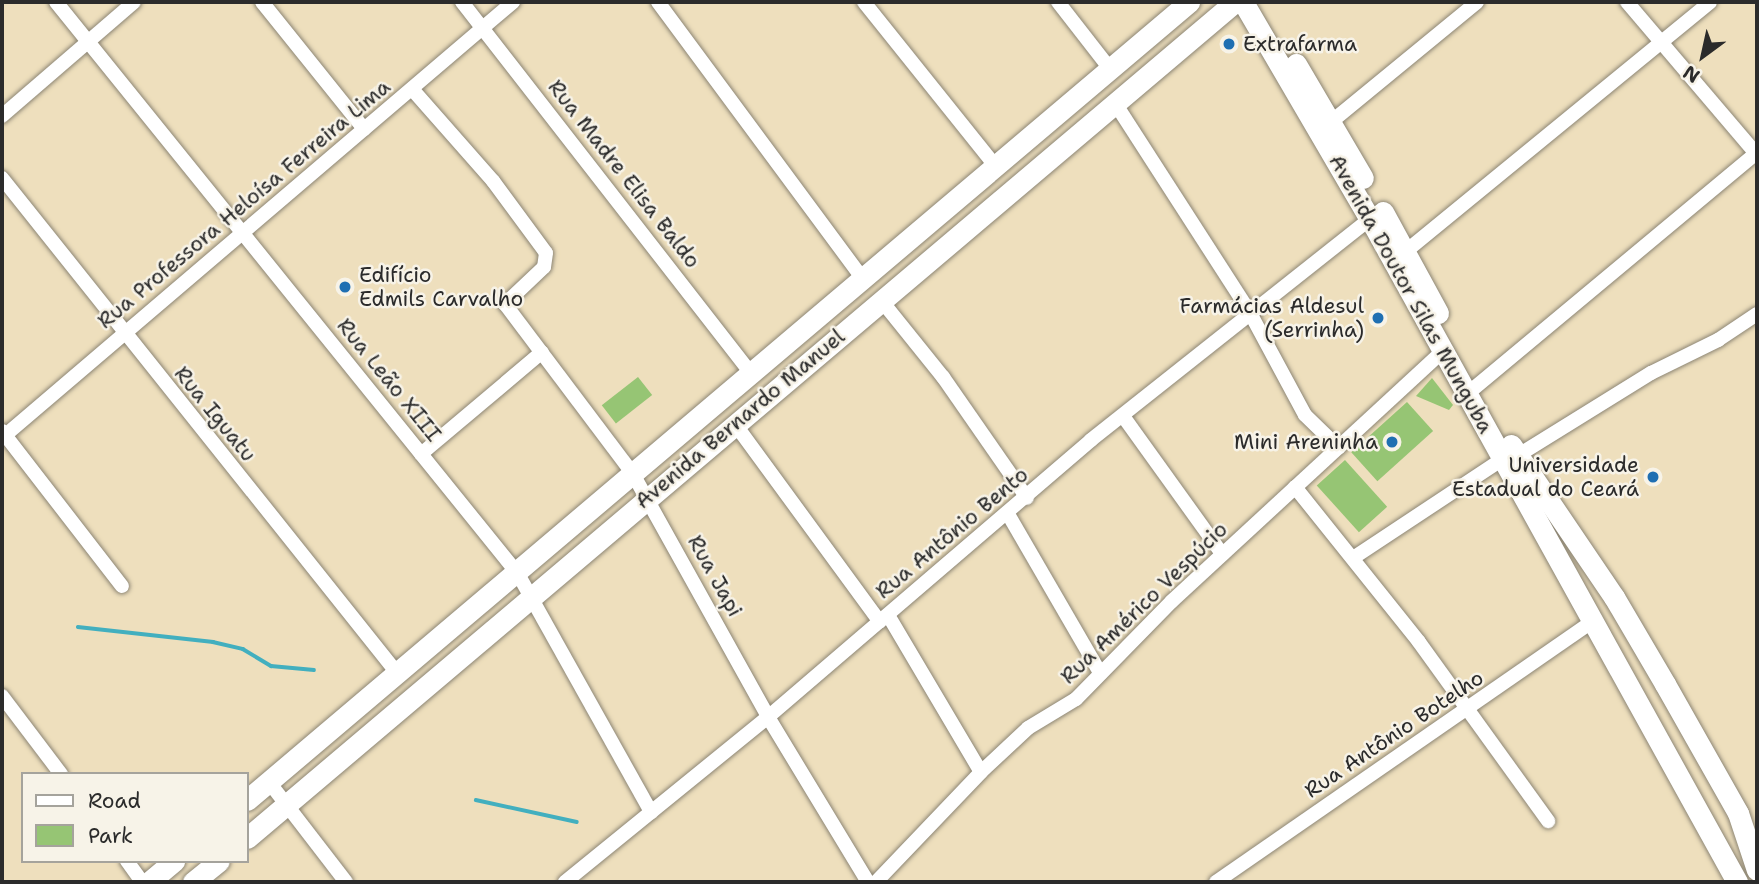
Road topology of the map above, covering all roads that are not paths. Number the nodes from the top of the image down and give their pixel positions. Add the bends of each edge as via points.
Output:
1 (56, 2) edge
2 (135, 2) edge
3 (262, 2) edge
4 (462, 2) edge
5 (513, 2) edge
6 (658, 2) edge
7 (864, 2) edge
8 (1058, 2) edge
9 (1189, 2) edge
10 (1235, 2) edge
11 (1243, 2) edge
12 (1260, 2) edge
13 (1477, 2) edge
14 (1627, 2) edge
15 (1710, 2) edge
16 (482, 28) junction
17 (88, 41) junction
18 (1661, 43) junction
19 (1111, 70) junction
20 (412, 89) junction
21 (1115, 103) junction
22 (2, 116) edge
23 (1331, 122) junction
24 (364, 128) junction
25 (1757, 153) edge
26 (996, 167) junction
27 (2, 178) edge
28 (1370, 219) junction
29 (242, 232) junction
30 (1405, 252) junction
31 (863, 280) junction
32 (881, 300) junction
33 (1249, 312) junction
34 (1757, 314) edge
35 (123, 335) junction
36 (1443, 351) junction
37 (542, 352) junction
38 (752, 374) junction
39 (1472, 390) junction
40 (1123, 416) junction
41 (735, 424) junction
42 (3, 435) edge
43 (1339, 448) junction
44 (421, 454) junction
45 (1510, 457) junction
46 (634, 474) junction
47 (1295, 487) junction
48 (646, 497) junction
49 (1027, 498) junction
50 (1009, 514) junction
51 (1222, 554) junction
52 (1353, 558) junction
53 (518, 573) junction
54 (122, 586) dead end
55 (531, 597) junction
56 (1614, 597) junction
57 (884, 618) junction
58 (1594, 620) junction
59 (1100, 673) junction
60 (398, 674) junction
61 (2, 696) edge
62 (1467, 710) junction
63 (768, 717) junction
64 (1669, 754) junction
65 (59, 772) edge
66 (981, 772) junction
67 (269, 782) junction
68 (248, 799) edge
69 (287, 805) junction
70 (1734, 806) junction
71 (651, 812) junction
72 (1548, 821) dead end
73 (248, 837) edge
74 (128, 863) edge
75 (172, 863) edge
76 (217, 863) edge
77 (1757, 870) edge
78 (142, 882) edge
79 (149, 882) edge
80 (193, 882) edge
81 (346, 882) edge
82 (565, 882) edge
83 (868, 882) edge
84 (876, 882) edge
85 (1216, 882) edge
86 (1737, 882) edge

1 - 17 street, Rua Leão XIII
2 - 17 street
3 - 24 street
4 - 16 street, Rua Madre Elisa Baldo
5 - 16 street, Rua Professora Heloísa Ferreira Lima
6 - 31 street
7 - 26 street
8 - 19 street
9 - 19 main road, Avenida Bernardo Manuel
10 - 21 main road, Avenida Bernardo Manuel
11 - 28 main road, Avenida Doutor Silas Munguba
12 - 23 main road, Avenida Doutor Silas Munguba
13 - 23 street
14 - 18 street
15 - 18 street
16 - 20 street, Rua Professora Heloísa Ferreira Lima
16 - 38 street, Rua Madre Elisa Baldo
17 - 22 street
17 - 29 street, Rua Leão XIII
18 - 25 street
18 - 30 street
19 - 26 main road, Avenida Bernardo Manuel
20 - 24 street, Rua Professora Heloísa Ferreira Lima
20 - 37 street, Rua Japi via 493,181 547,261 505,304
21 - 32 main road, Avenida Bernardo Manuel
21 - 33 street
23 - 30 main road, Avenida Doutor Silas Munguba
24 - 29 street, Rua Professora Heloísa Ferreira Lima
25 - 39 street
26 - 31 main road, Avenida Bernardo Manuel
27 - 35 street, Rua Iguatu
28 - 33 street, Rua Antônio Bento
28 - 36 main road, Avenida Doutor Silas Munguba
29 - 35 street, Rua Professora Heloísa Ferreira Lima
29 - 44 street, Rua Leão XIII
30 - 39 main road, Avenida Doutor Silas Munguba
31 - 38 main road, Avenida Bernardo Manuel
32 - 41 main road, Avenida Bernardo Manuel
32 - 49 street via 943,377
33 - 40 street, Rua Antônio Bento
33 - 43 street via 1305,415
34 - 45 street
35 - 42 street, Rua Professora Heloísa Ferreira Lima
35 - 60 street, Rua Iguatu
36 - 39 main road, Avenida Doutor Silas Munguba
36 - 43 street, Rua Américo Vespúcio
37 - 44 street
37 - 46 street, Rua Japi
38 - 46 main road, Avenida Bernardo Manuel
39 - 45 main road, Avenida Doutor Silas Munguba
40 - 49 street, Rua Antônio Bento
40 - 51 street
41 - 48 main road, Avenida Bernardo Manuel
41 - 57 street
42 - 54 street
43 - 47 street, Rua Américo Vespúcio
44 - 53 street, Rua Leão XIII
45 - 52 street
45 - 56 main road, Avenida Doutor Silas Munguba
45 - 58 main road, Avenida Doutor Silas Munguba
46 - 48 street, Rua Japi
46 - 53 main road, Avenida Bernardo Manuel
47 - 51 street, Rua Américo Vespúcio
47 - 52 street
48 - 55 main road, Avenida Bernardo Manuel
48 - 63 street, Rua Japi
49 - 50 street, Rua Antônio Bento
50 - 57 street, Rua Antônio Bento
50 - 59 street
51 - 59 street, Rua Américo Vespúcio
52 - 62 street
53 - 55 street, Rua Leão XIII
53 - 60 main road, Avenida Bernardo Manuel
55 - 69 main road, Avenida Bernardo Manuel
55 - 71 street, Rua Leão XIII
56 - 58 main road
56 - 70 main road, Avenida Doutor Silas Munguba
57 - 63 street, Rua Antônio Bento
57 - 66 street
58 - 62 street, Rua Antônio Botelho
58 - 64 main road, Avenida Doutor Silas Munguba
59 - 66 street, Rua Américo Vespúcio via 1060,713 1028,729
60 - 67 main road, Avenida Bernardo Manuel
61 - 65 street
62 - 72 street
62 - 85 street, Rua Antônio Botelho
63 - 71 street, Rua Antônio Bento
63 - 83 street, Rua Japi
64 - 70 main road via 1691,769 1713,808
64 - 86 main road, Avenida Doutor Silas Munguba
66 - 84 street, Rua Américo Vespúcio
67 - 68 main road, Avenida Bernardo Manuel
67 - 69 street
69 - 73 main road, Avenida Bernardo Manuel
69 - 81 street
70 - 77 main road, Avenida Doutor Silas Munguba
71 - 82 street, Rua Antônio Bento
74 - 78 street
75 - 79 main road
76 - 80 main road

